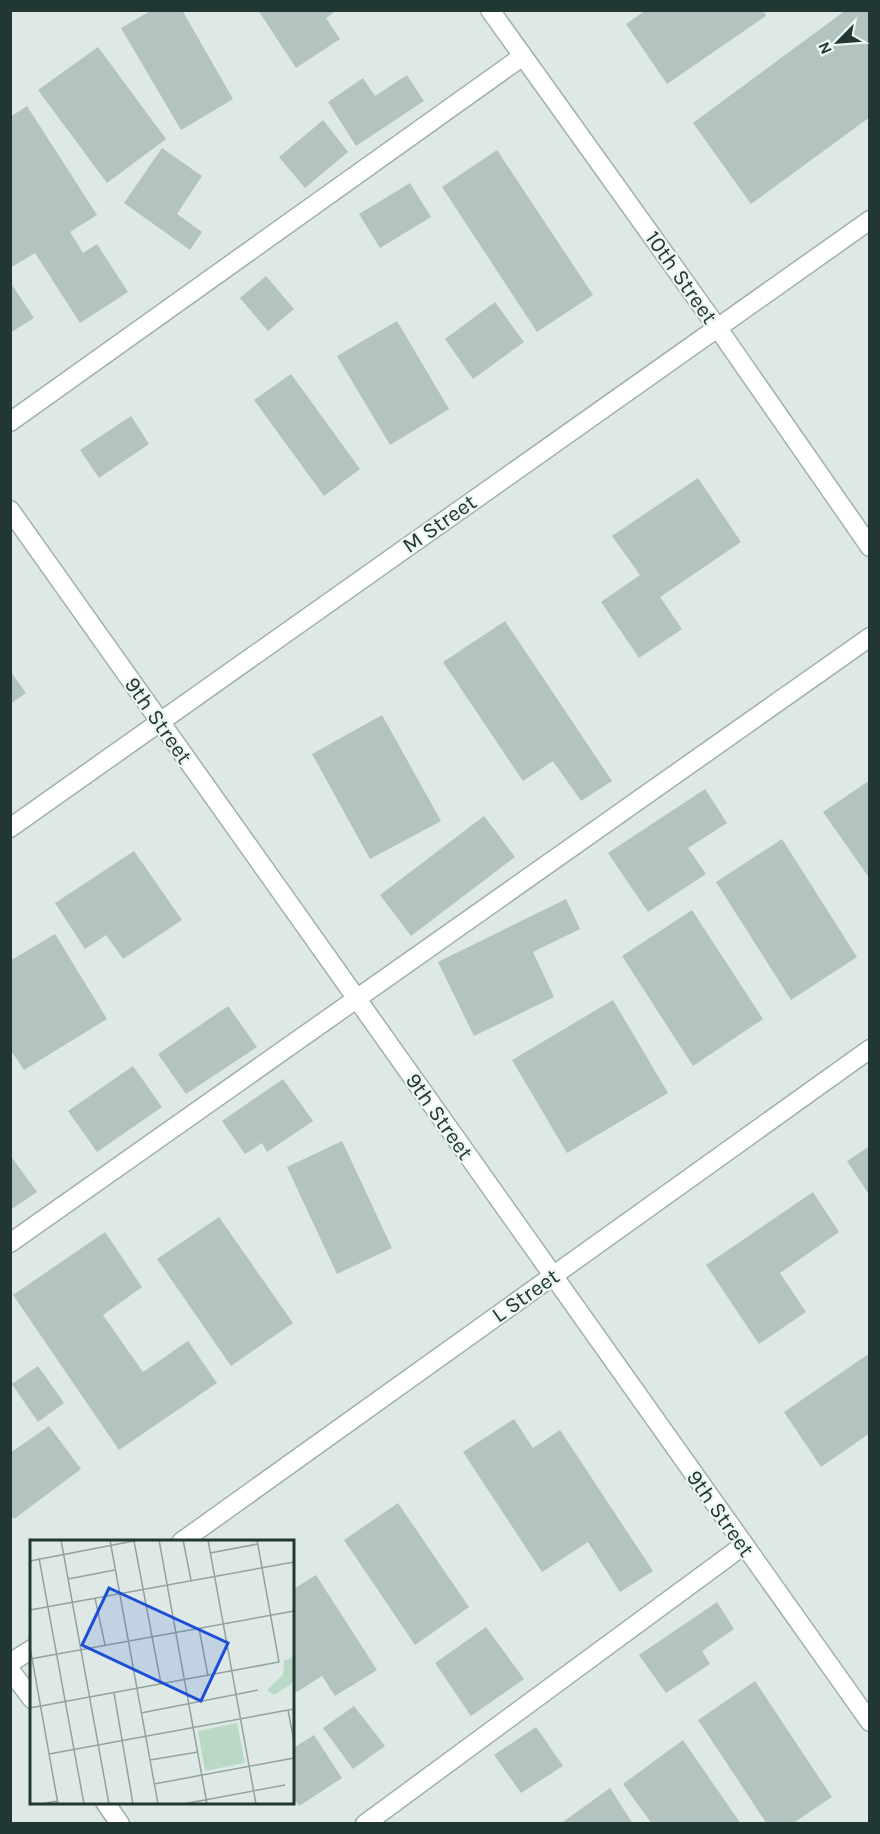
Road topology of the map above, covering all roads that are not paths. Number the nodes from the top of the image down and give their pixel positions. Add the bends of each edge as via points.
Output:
1 (490, 10) edge
2 (523, 56) junction
3 (870, 219) edge
4 (717, 327) junction
5 (10, 422) edge
6 (10, 510) edge
7 (870, 547) edge
8 (870, 637) edge
9 (160, 721) junction
10 (10, 828) edge
11 (358, 1000) junction
12 (870, 1049) edge
13 (10, 1244) edge
14 (553, 1275) junction
15 (184, 1540) edge
16 (744, 1545) junction
17 (30, 1649) edge
18 (10, 1663) edge
19 (10, 1670) edge
20 (30, 1696) edge
21 (870, 1722) edge
22 (106, 1804) edge
23 (120, 1824) edge
24 (365, 1824) edge

1 - 2 street, 10th Street
2 - 4 street, 10th Street
2 - 5 street
3 - 4 street, M Street
4 - 7 street, 10th Street
4 - 9 street, M Street
6 - 9 street, 9th Street
8 - 11 street
9 - 10 street, M Street
9 - 11 street, 9th Street
11 - 13 street
11 - 14 street, 9th Street
12 - 14 street, L Street
14 - 15 street, L Street
14 - 16 street, 9th Street
16 - 21 street, 9th Street
16 - 24 street
17 - 18 street
19 - 20 street
22 - 23 street

